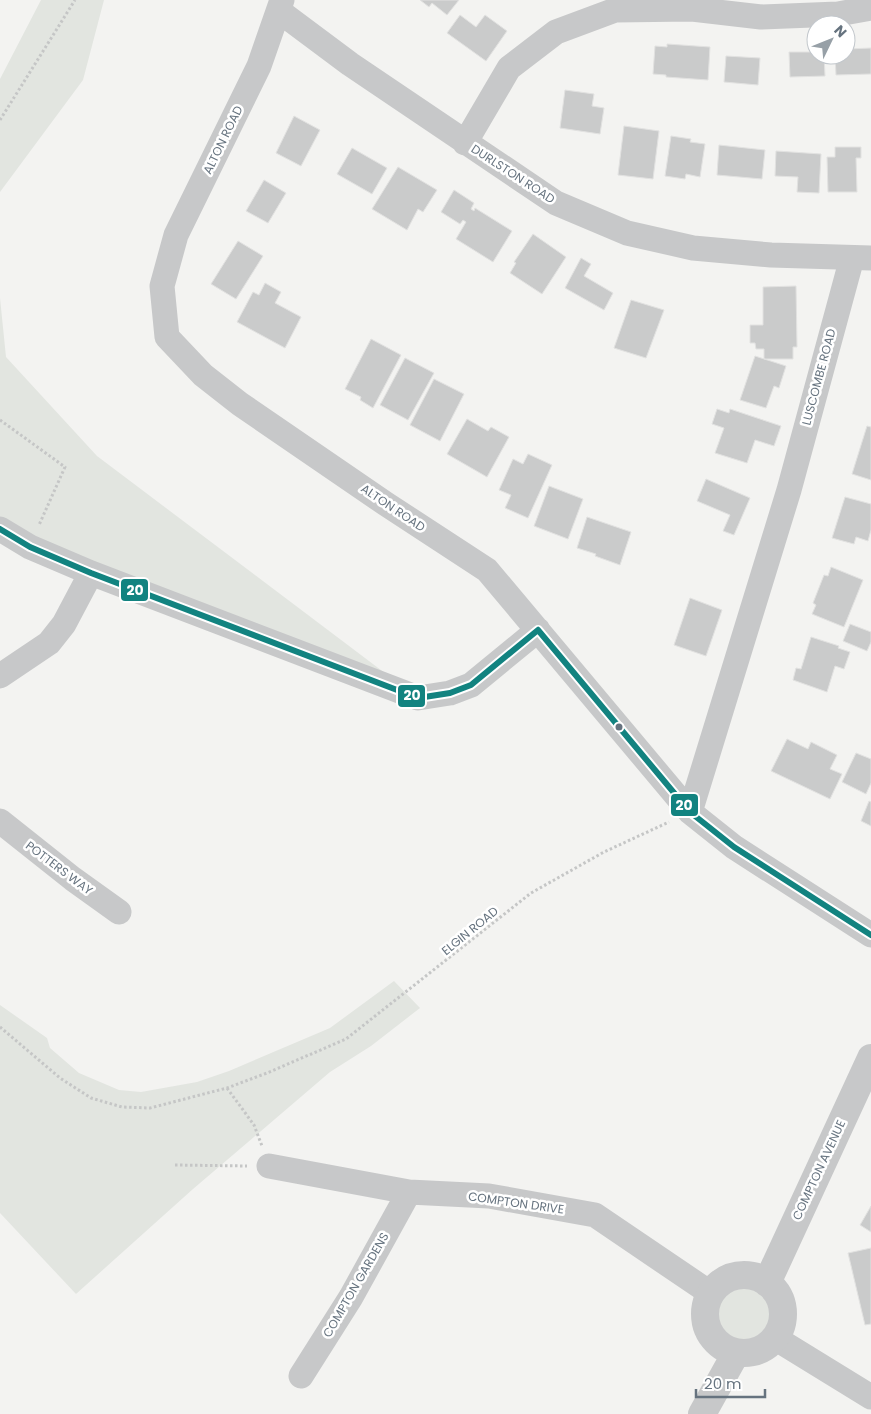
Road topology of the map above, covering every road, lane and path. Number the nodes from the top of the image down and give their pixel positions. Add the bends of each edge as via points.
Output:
1 (75, 0) edge
2 (281, 6) edge
3 (871, 8) edge
4 (0, 120) edge
5 (465, 142) junction
6 (862, 258) edge
7 (1, 421) edge
8 (0, 528) edge
9 (30, 547) junction
10 (91, 573) junction
11 (538, 630) junction
12 (0, 676) edge
13 (690, 812) junction
14 (0, 821) edge
15 (119, 912) dead end
16 (871, 935) edge
17 (0, 1027) edge
18 (871, 1058) edge
19 (227, 1088) junction
20 (175, 1165) dead end
21 (269, 1166) junction
22 (409, 1192) junction
23 (767, 1283) junction
24 (710, 1293) junction
25 (775, 1338) junction
26 (736, 1353) junction
27 (301, 1376) dead end
28 (871, 1397) edge
29 (702, 1414) edge

1 - 4 path
2 - 5 street, DURLSTON ROAD via 350,64
2 - 11 street, ALTON ROAD via 259,66 176,235 162,286 167,337 203,375 240,404 487,570
3 - 5 street via 838,14 761,17 692,9 615,10 556,32 509,68
5 - 6 street, DURLSTON ROAD via 556,203 627,233 693,248
6 - 13 street, LUSCOMBE ROAD
7 - 9 path via 65,468
8 - 9 street
9 - 10 street
10 - 11 street via 418,698 450,693 471,685
10 - 12 street via 50,643
11 - 13 street, ALTON ROAD
13 - 16 street, ALTON ROAD via 734,848
13 - 19 path, ELGIN ROAD via 604,852 531,893 346,1039
14 - 15 street, POTTERS WAY via 73,880
17 - 19 path, ELGIN ROAD via 60,1078 91,1098 122,1107 150,1108
18 - 23 street, COMPTON AVENUE
19 - 21 path via 254,1125
20 - 21 path
21 - 22 street, COMPTON DRIVE
22 - 24 street, COMPTON DRIVE via 489,1196 594,1215
22 - 27 street, COMPTON GARDENS via 351,1297
23 - 24 street via 747,1275 733,1276
23 - 25 street via 776,1292 783,1315
24 - 26 street via 704,1313 706,1327 713,1339
25 - 26 street via 754,1352
25 - 28 street
26 - 29 street

